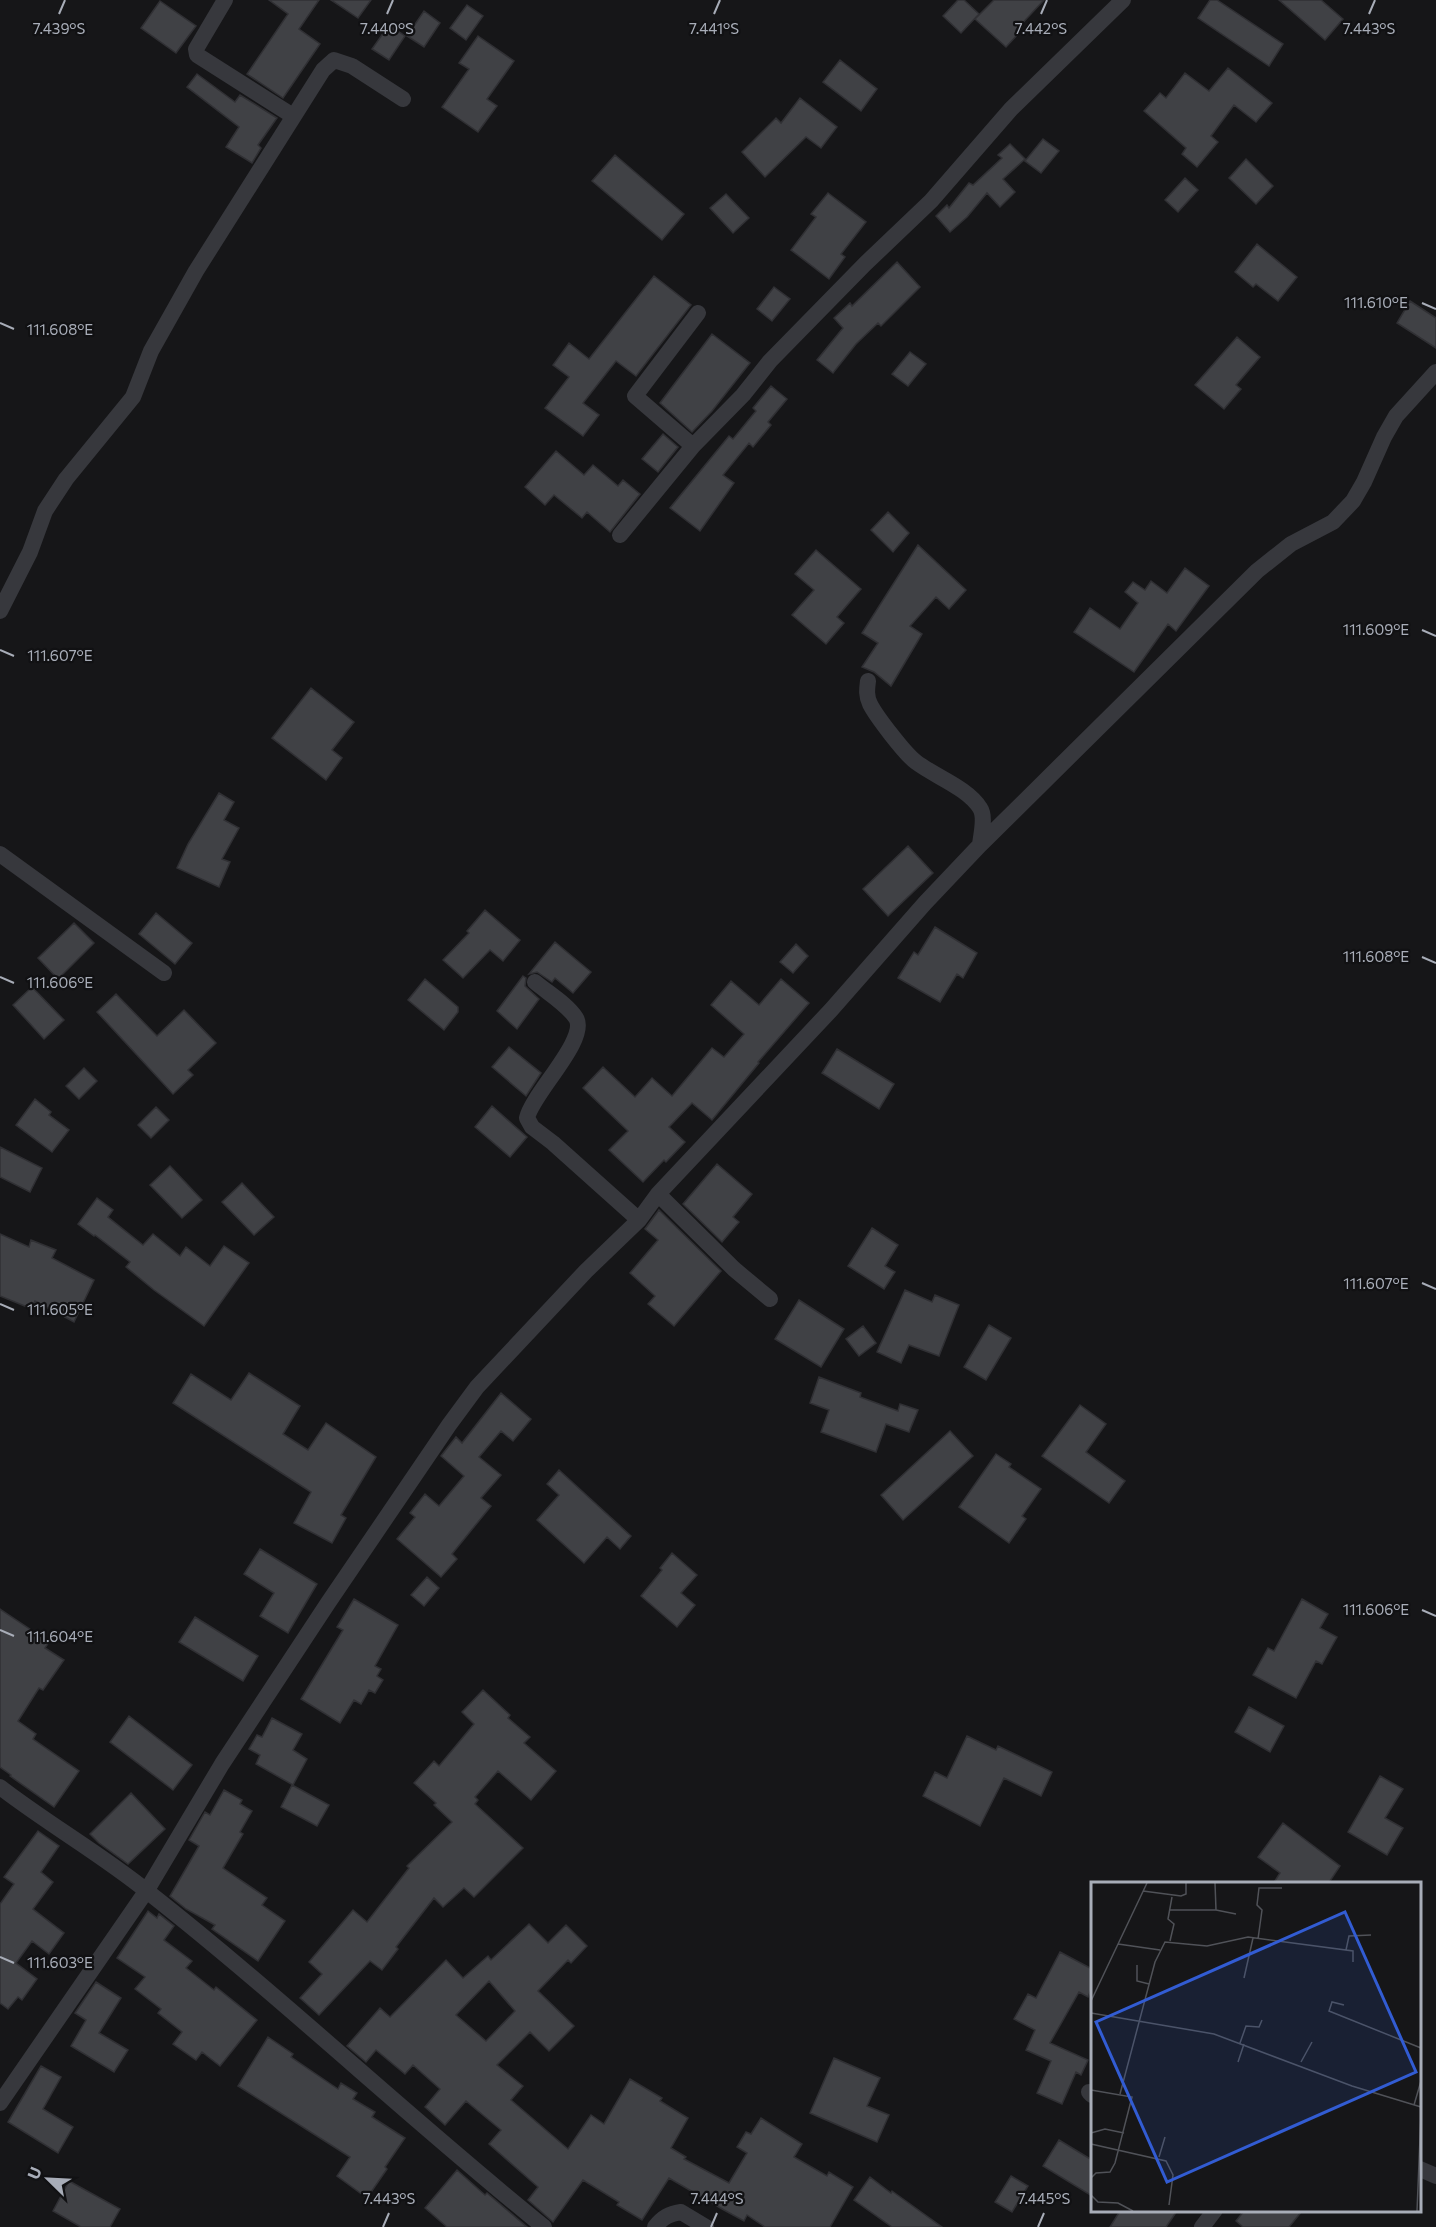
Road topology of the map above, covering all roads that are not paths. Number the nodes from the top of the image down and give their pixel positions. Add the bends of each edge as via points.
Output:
1 (225, 0) edge
2 (1123, 0) edge
3 (403, 99) dead end
4 (293, 116) junction
5 (698, 313) dead end
6 (1436, 372) edge
7 (693, 446) junction
8 (620, 535) dead end
9 (0, 611) edge
10 (868, 681) dead end
11 (980, 844) junction
12 (0, 854) edge
13 (164, 973) dead end
14 (535, 982) dead end
15 (658, 1194) junction
16 (639, 1220) junction
17 (770, 1299) dead end
18 (0, 1787) edge
19 (147, 1890) junction
20 (0, 2103) edge
21 (1421, 2170) edge
22 (1436, 2176) edge
23 (1214, 2212) edge
24 (544, 2227) edge
25 (655, 2227) edge
26 (706, 2227) edge
27 (1202, 2227) edge

1 - 4 street via 196,49 197,55
2 - 7 street via 1011,109 931,201 770,361
3 - 4 street via 352,66 334,60
4 - 9 street via 196,271 151,351 134,396 45,511 30,552
5 - 7 street via 635,396
6 - 11 street via 1396,416 1358,492 1333,522 1291,544 1257,571
7 - 8 street
10 - 11 street via 870,704 904,750 982,810
11 - 15 street
12 - 13 street
14 - 16 street via 570,1011 580,1027 526,1119
15 - 16 street
15 - 17 street
16 - 19 street via 477,1386 222,1764
18 - 19 street
19 - 20 street
19 - 24 street
21 - 22 street
23 - 27 street
25 - 26 street via 669,2214 681,2212

